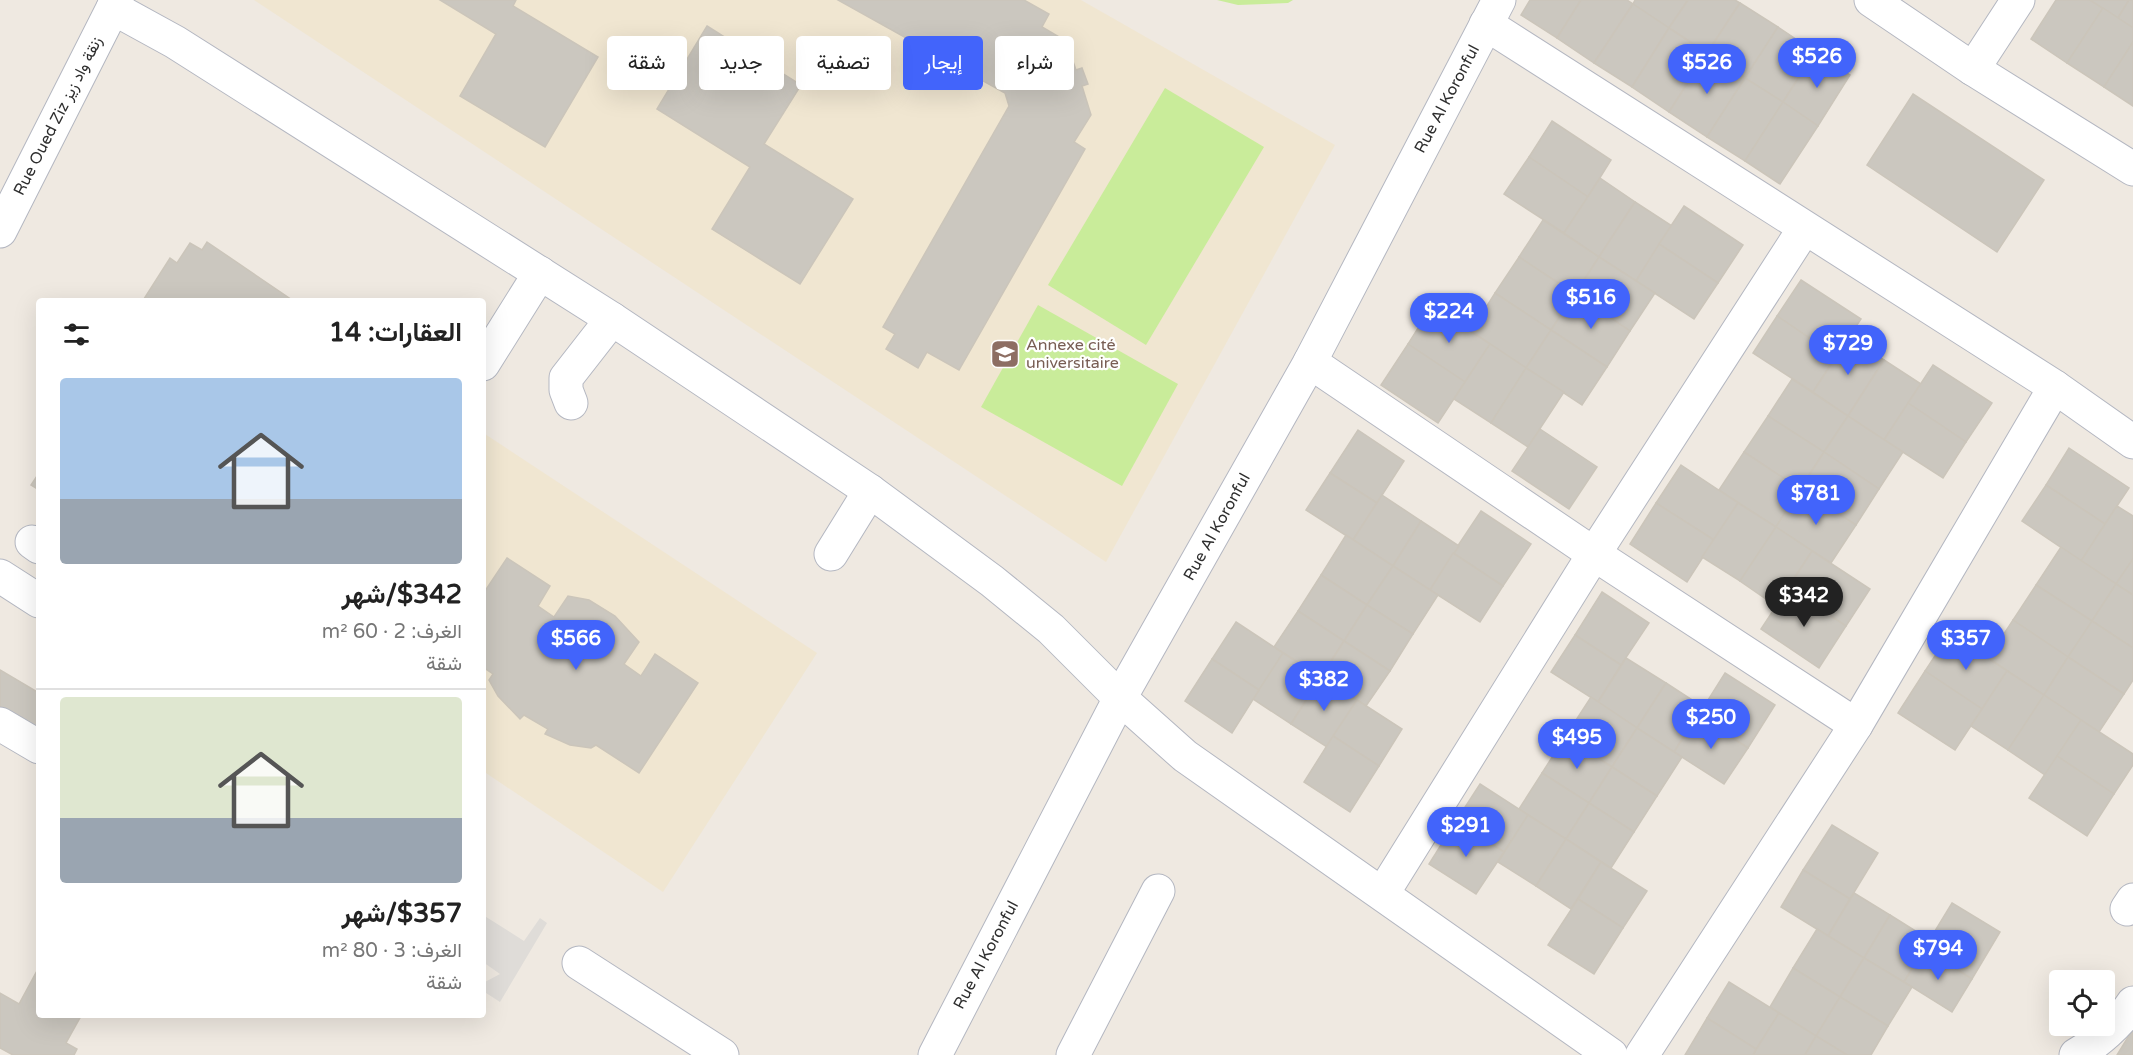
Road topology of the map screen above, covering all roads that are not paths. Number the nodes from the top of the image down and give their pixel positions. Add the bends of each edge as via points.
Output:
1 (1871, 0) edge
2 (2018, 0) edge
3 (115, 4) edge
4 (1493, 12) edge
5 (1973, 69) junction
6 (2133, 169) edge
7 (1804, 229) junction
8 (0, 231) edge
9 (540, 273) junction
10 (612, 319) junction
11 (486, 359) edge
12 (1310, 362) junction
13 (2055, 387) junction
14 (571, 403) dead end
15 (2133, 442) edge
16 (870, 491) junction
17 (831, 554) dead end
18 (1594, 554) junction
19 (0, 576) edge
20 (36, 599) edge
21 (1120, 698) junction
22 (0, 724) edge
23 (1856, 725) junction
24 (36, 745) edge
25 (1158, 891) dead end
26 (1383, 893) junction
27 (579, 963) dead end
28 (2133, 1002) edge
29 (945, 1051) edge
30 (722, 1055) edge
31 (1073, 1055) edge
32 (1611, 1055) edge
33 (1642, 1055) edge
34 (2076, 1055) edge

1 - 5 street
2 - 5 street
3 - 8 street, Rue Oued Ziz زنقة واد زيز
3 - 9 street
4 - 7 street
4 - 12 street, Rue Al Koronful
5 - 6 street
7 - 13 street
7 - 18 street
9 - 10 street
9 - 11 street
10 - 14 street via 566,378
10 - 16 street
12 - 18 street
12 - 21 street, Rue Al Koronful
13 - 15 street
13 - 23 street
16 - 17 street
16 - 21 street via 1051,629
18 - 23 street
18 - 26 street
19 - 20 street
21 - 26 street via 1185,756
21 - 29 street, Rue Al Koronful
22 - 24 street
23 - 33 street
25 - 31 street
26 - 32 street
27 - 30 street
28 - 34 street via 2127,1013

